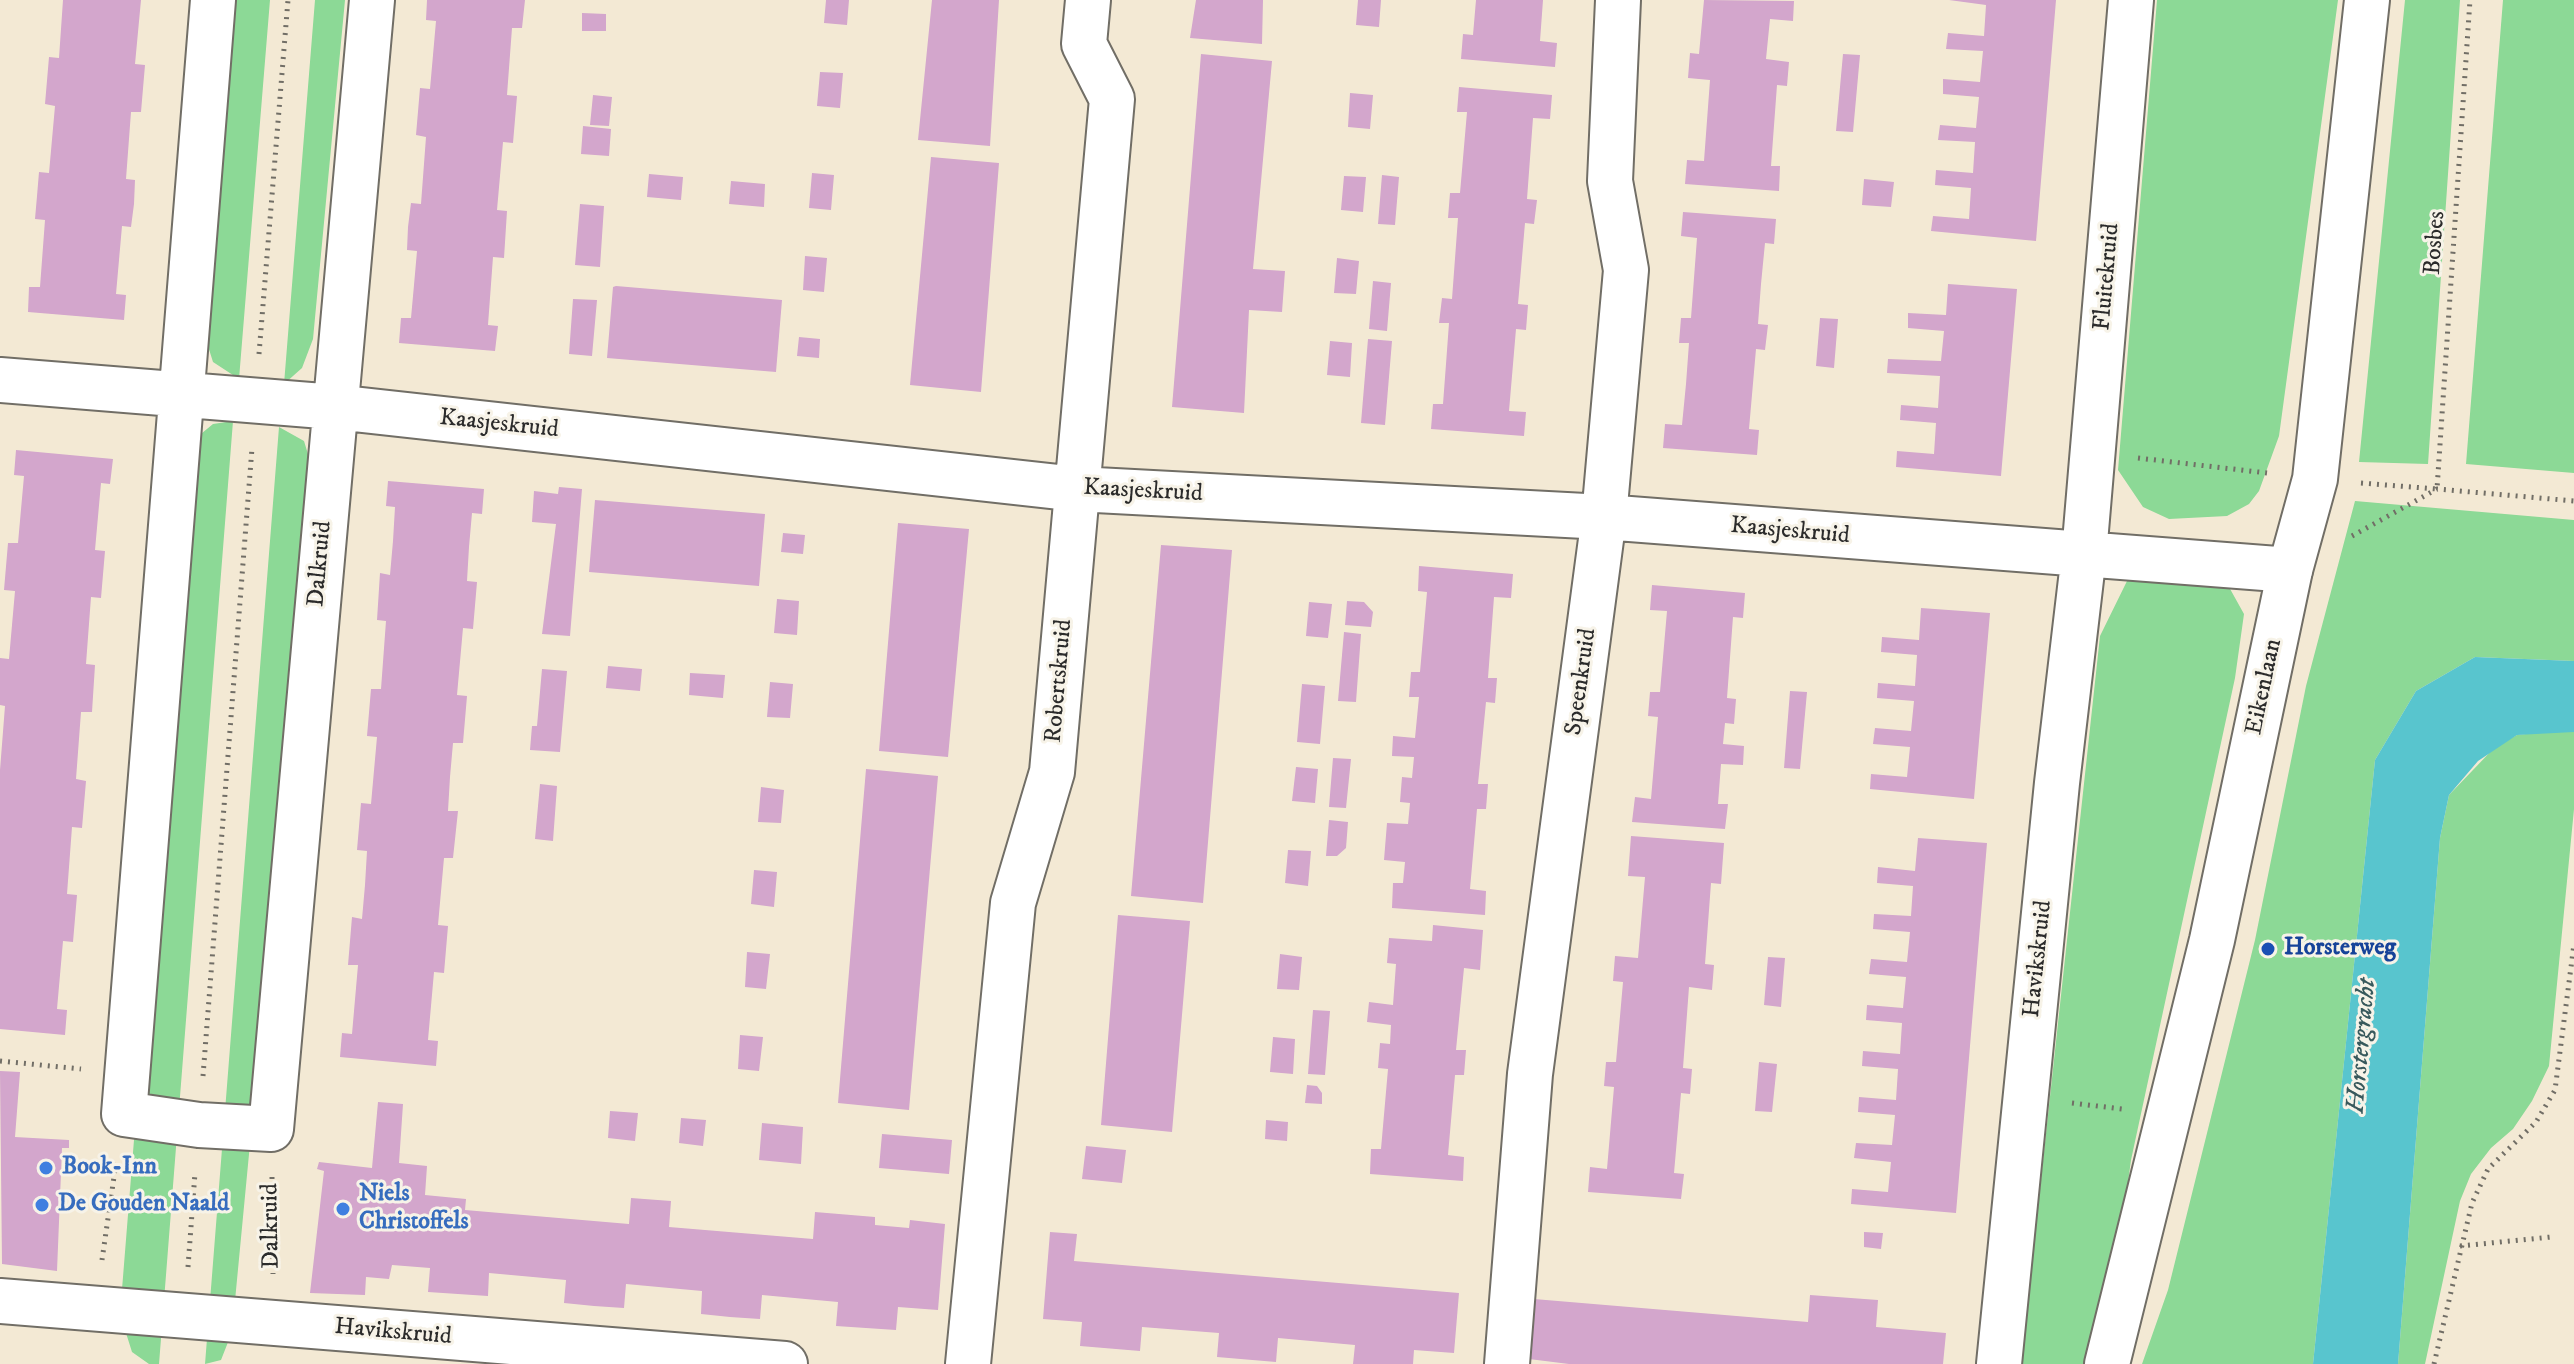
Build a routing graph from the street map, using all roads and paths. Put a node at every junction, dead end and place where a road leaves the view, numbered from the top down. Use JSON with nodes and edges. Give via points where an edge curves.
{"nodes":[{"id":1,"x":213,"y":0,"type":"edge"},
{"id":2,"x":288,"y":0,"type":"edge"},
{"id":3,"x":372,"y":0,"type":"edge"},
{"id":4,"x":1088,"y":0,"type":"edge"},
{"id":5,"x":1618,"y":0,"type":"edge"},
{"id":6,"x":2131,"y":0,"type":"edge"},
{"id":7,"x":2367,"y":0,"type":"edge"},
{"id":8,"x":2470,"y":0,"type":"edge"},
{"id":9,"x":0,"y":380,"type":"edge"},
{"id":10,"x":180,"y":395,"type":"junction"},
{"id":11,"x":255,"y":401,"type":"junction"},
{"id":12,"x":335,"y":407,"type":"junction"},
{"id":13,"x":1077,"y":489,"type":"junction"},
{"id":14,"x":2437,"y":489,"type":"junction"},
{"id":15,"x":2574,"y":501,"type":"edge"},
{"id":16,"x":1604,"y":517,"type":"junction"},
{"id":17,"x":2084,"y":554,"type":"junction"},
{"id":18,"x":2290,"y":570,"type":"junction"},
{"id":19,"x":2574,"y":944,"type":"edge"},
{"id":20,"x":0,"y":1061,"type":"edge"},
{"id":21,"x":125,"y":1094,"type":"junction"},
{"id":22,"x":199,"y":1125,"type":"junction"},
{"id":23,"x":271,"y":1129,"type":"junction"},
{"id":24,"x":2551,"y":1237,"type":"dead end"},
{"id":25,"x":2460,"y":1246,"type":"junction"},
{"id":26,"x":0,"y":1301,"type":"edge"},
{"id":27,"x":95,"y":1310,"type":"junction"},
{"id":28,"x":185,"y":1316,"type":"junction"},
{"id":29,"x":273,"y":1323,"type":"junction"},
{"id":30,"x":785,"y":1364,"type":"edge"},
{"id":31,"x":968,"y":1364,"type":"edge"},
{"id":32,"x":1507,"y":1364,"type":"edge"},
{"id":33,"x":1999,"y":1364,"type":"edge"},
{"id":34,"x":2107,"y":1364,"type":"edge"},
{"id":35,"x":2434,"y":1364,"type":"edge"}],
"edges":[{"from":1,"to":10,"type":"street"},
{"from":2,"to":11,"type":"path"},
{"from":3,"to":12,"type":"street","name":"Dalkruid"},
{"from":4,"to":13,"type":"street","name":"Robertskruid","via":[[1084,44],[1112,99]]},
{"from":5,"to":16,"type":"street","name":"Speenkruid","via":[[1610,181],[1626,270]]},
{"from":6,"to":17,"type":"street","name":"Fluitekruid"},
{"from":7,"to":18,"type":"street","name":"Eikenlaan","via":[[2315,479]]},
{"from":8,"to":14,"type":"path","name":"Bosbes"},
{"from":9,"to":10,"type":"street","name":"Kaasjeskruid"},
{"from":10,"to":11,"type":"street","name":"Kaasjeskruid"},
{"from":10,"to":21,"type":"street"},
{"from":11,"to":12,"type":"street","name":"Kaasjeskruid"},
{"from":11,"to":22,"type":"path"},
{"from":12,"to":13,"type":"street","name":"Kaasjeskruid"},
{"from":12,"to":23,"type":"street","name":"Dalkruid"},
{"from":13,"to":16,"type":"street","name":"Kaasjeskruid"},
{"from":13,"to":31,"type":"street","name":"Robertskruid","via":[[1052,772],[1013,903]]},
{"from":14,"to":15,"type":"path"},
{"from":14,"to":18,"type":"path"},
{"from":16,"to":17,"type":"street","name":"Kaasjeskruid"},
{"from":16,"to":32,"type":"street","name":"Speenkruid","via":[[1530,1074]]},
{"from":17,"to":18,"type":"street","name":"Kaasjeskruid"},
{"from":17,"to":33,"type":"street","name":"Havikskruid"},
{"from":18,"to":34,"type":"street","name":"Eikenlaan","via":[[2212,940]]},
{"from":19,"to":25,"type":"path","via":[[2555,1090],[2536,1122],[2488,1169]]},
{"from":20,"to":21,"type":"path"},
{"from":21,"to":22,"type":"street"},
{"from":21,"to":27,"type":"path"},
{"from":22,"to":23,"type":"street"},
{"from":22,"to":28,"type":"path"},
{"from":23,"to":29,"type":"path","name":"Dalkruid"},
{"from":24,"to":25,"type":"path"},
{"from":25,"to":35,"type":"path"},
{"from":26,"to":27,"type":"street","name":"Havikskruid"},
{"from":27,"to":28,"type":"street","name":"Havikskruid"},
{"from":28,"to":29,"type":"street","name":"Havikskruid"},
{"from":29,"to":30,"type":"street","name":"Havikskruid"}]}
